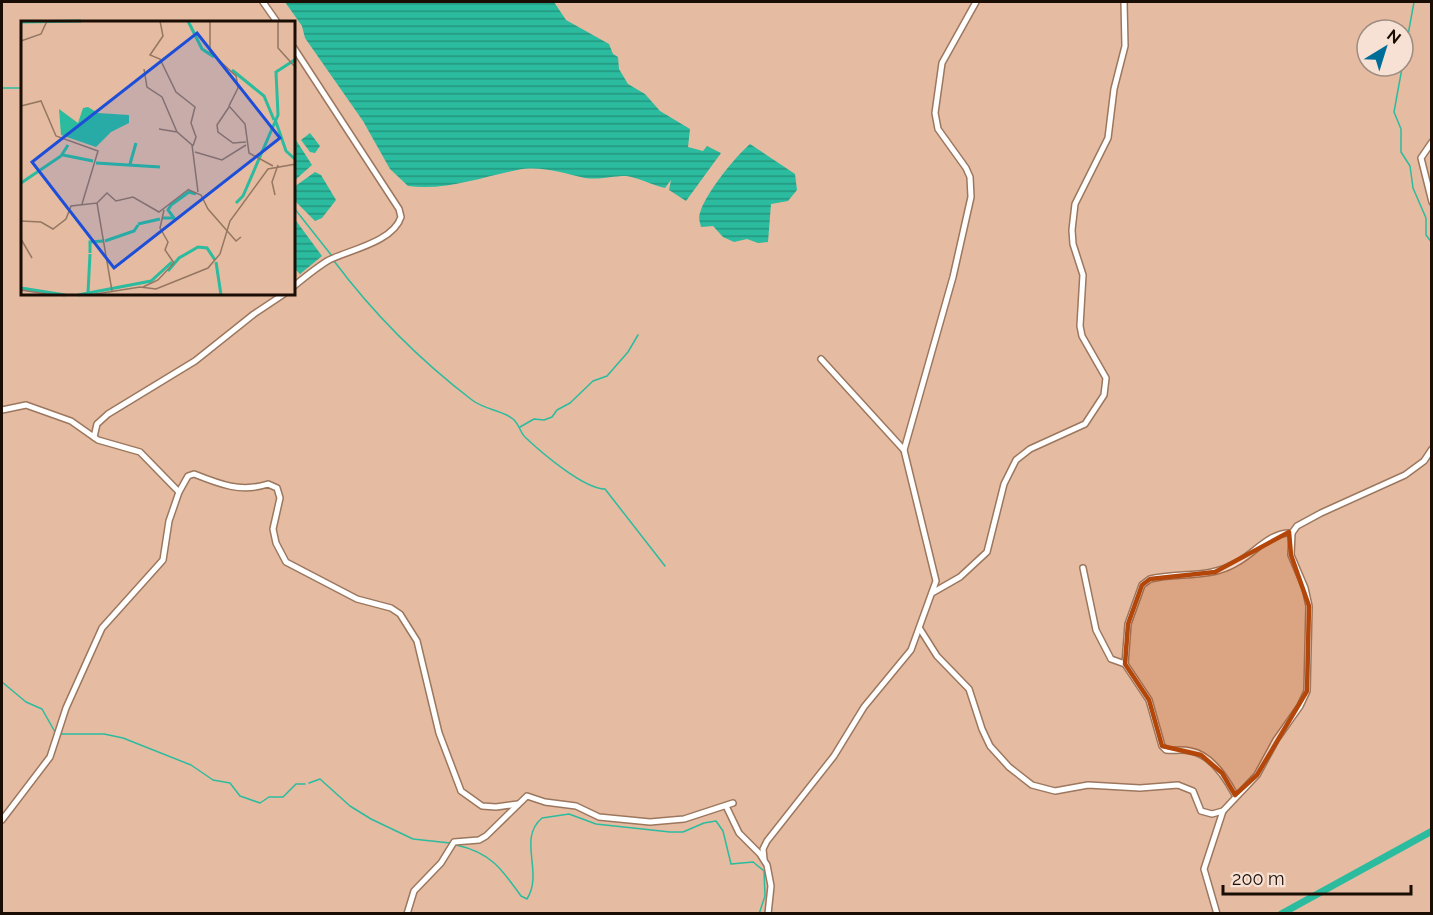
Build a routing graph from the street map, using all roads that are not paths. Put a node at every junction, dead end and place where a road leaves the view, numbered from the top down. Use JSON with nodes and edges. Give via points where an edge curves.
{"nodes":[{"id":1,"x":263,"y":2,"type":"edge"},
{"id":2,"x":976,"y":2,"type":"edge"},
{"id":3,"x":1124,"y":2,"type":"edge"},
{"id":4,"x":276,"y":21,"type":"edge"},
{"id":5,"x":296,"y":51,"type":"edge"},
{"id":6,"x":1431,"y":142,"type":"edge"},
{"id":7,"x":1431,"y":202,"type":"edge"},
{"id":8,"x":296,"y":284,"type":"edge"},
{"id":9,"x":281,"y":296,"type":"edge"},
{"id":10,"x":821,"y":359,"type":"dead end"},
{"id":11,"x":2,"y":410,"type":"edge"},
{"id":12,"x":94,"y":437,"type":"junction"},
{"id":13,"x":1431,"y":449,"type":"edge"},
{"id":14,"x":904,"y":450,"type":"junction"},
{"id":15,"x":179,"y":492,"type":"junction"},
{"id":16,"x":1292,"y":533,"type":"junction"},
{"id":17,"x":1083,"y":568,"type":"dead end"},
{"id":18,"x":932,"y":593,"type":"junction"},
{"id":19,"x":920,"y":629,"type":"junction"},
{"id":20,"x":1125,"y":664,"type":"junction"},
{"id":21,"x":1235,"y":795,"type":"junction"},
{"id":22,"x":733,"y":803,"type":"dead end"},
{"id":23,"x":518,"y":804,"type":"junction"},
{"id":24,"x":727,"y":807,"type":"junction"},
{"id":25,"x":1223,"y":811,"type":"junction"},
{"id":26,"x":2,"y":820,"type":"edge"},
{"id":27,"x":764,"y":859,"type":"junction"},
{"id":28,"x":407,"y":914,"type":"edge"},
{"id":29,"x":768,"y":914,"type":"edge"},
{"id":30,"x":1217,"y":914,"type":"edge"}],
"edges":[{"from":1,"to":4,"type":"street"},
{"from":2,"to":14,"type":"street","via":[[942,63],[935,113],[938,129],[970,177],[971,197],[953,277]]},
{"from":3,"to":18,"type":"street","via":[[1125,46],[1114,88],[1108,138],[1075,204],[1072,230],[1083,275],[1080,326],[1106,378],[1104,395],[1085,424],[1030,449],[1016,460],[1004,484],[987,552],[960,577]]},
{"from":5,"to":8,"type":"street","via":[[401,217],[380,239],[328,260]]},
{"from":6,"to":7,"type":"street","via":[[1421,158]]},
{"from":9,"to":12,"type":"street","via":[[195,361],[108,414],[97,424]]},
{"from":10,"to":14,"type":"street"},
{"from":11,"to":12,"type":"street","via":[[31,406],[71,421]]},
{"from":12,"to":15,"type":"street","via":[[140,452]]},
{"from":13,"to":16,"type":"street","via":[[1424,461],[1405,475],[1321,513]]},
{"from":14,"to":18,"type":"street","via":[[935,576]]},
{"from":15,"to":23,"type":"street","via":[[186,478],[194,474],[240,489],[267,484],[278,488],[280,498],[273,529],[286,562],[357,599],[400,614],[417,641],[438,733],[461,791],[482,806]]},
{"from":15,"to":26,"type":"street","via":[[169,521],[163,560],[102,628],[66,708],[50,757]]},
{"from":16,"to":20,"type":"street","via":[[1270,539],[1238,562],[1215,572],[1145,582],[1128,624]]},
{"from":16,"to":21,"type":"street","via":[[1291,555],[1309,606],[1307,691],[1257,775]]},
{"from":17,"to":20,"type":"street","via":[[1099,640],[1111,659]]},
{"from":18,"to":19,"type":"street"},
{"from":19,"to":25,"type":"street","via":[[937,656],[969,688],[990,746],[1032,784],[1055,790],[1088,785],[1178,785],[1193,791],[1201,811]]},
{"from":19,"to":27,"type":"street","via":[[907,657],[864,707],[834,756],[767,841]]},
{"from":20,"to":21,"type":"street","via":[[1149,700],[1162,746],[1201,755],[1222,773]]},
{"from":21,"to":25,"type":"street"},
{"from":22,"to":24,"type":"street"},
{"from":23,"to":24,"type":"street","via":[[530,796],[576,806],[599,817],[650,822],[674,821]]},
{"from":23,"to":28,"type":"street","via":[[486,836],[454,843],[414,891]]},
{"from":24,"to":27,"type":"street","via":[[739,833]]},
{"from":25,"to":30,"type":"street","via":[[1204,869]]},
{"from":27,"to":29,"type":"street","via":[[771,886]]}]}
